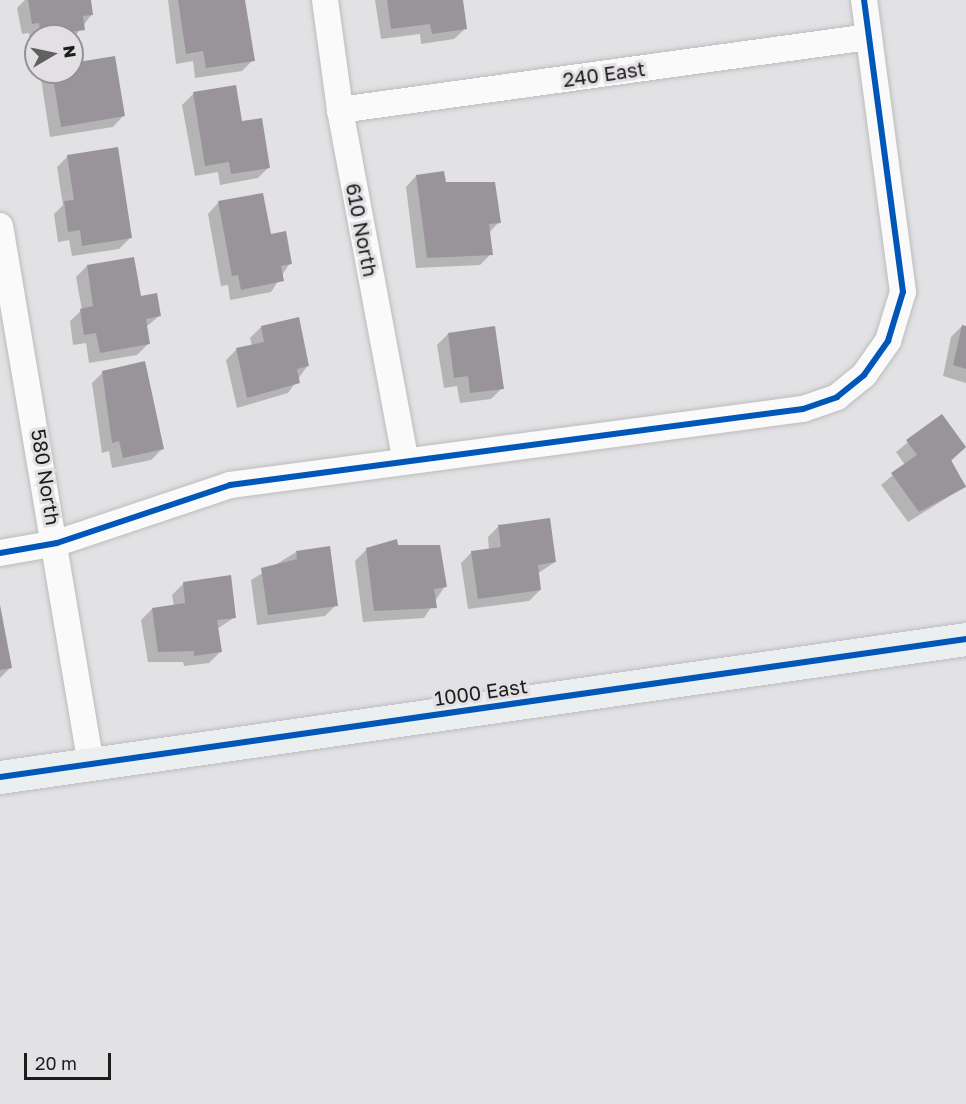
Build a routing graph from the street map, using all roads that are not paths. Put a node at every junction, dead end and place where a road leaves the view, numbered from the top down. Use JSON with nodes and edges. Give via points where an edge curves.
{"nodes":[{"id":1,"x":325,"y":0,"type":"edge"},
{"id":2,"x":864,"y":0,"type":"edge"},
{"id":3,"x":869,"y":37,"type":"junction"},
{"id":4,"x":340,"y":110,"type":"junction"},
{"id":5,"x":0,"y":226,"type":"edge"},
{"id":6,"x":4,"y":284,"type":"edge"},
{"id":7,"x":405,"y":459,"type":"junction"},
{"id":8,"x":57,"y":543,"type":"junction"},
{"id":9,"x":0,"y":553,"type":"edge"},
{"id":10,"x":966,"y":639,"type":"edge"},
{"id":11,"x":91,"y":765,"type":"junction"},
{"id":12,"x":0,"y":777,"type":"edge"}],
"edges":[{"from":1,"to":4,"type":"street","name":"610 North"},
{"from":2,"to":3,"type":"street"},
{"from":3,"to":4,"type":"street","name":"240 East"},
{"from":3,"to":7,"type":"street","via":[[903,292],[888,341],[864,375],[837,397],[803,409]]},
{"from":4,"to":7,"type":"street","name":"610 North"},
{"from":5,"to":6,"type":"street","name":"580 North"},
{"from":6,"to":8,"type":"street","name":"580 North"},
{"from":7,"to":8,"type":"street","via":[[230,485]]},
{"from":8,"to":9,"type":"street"},
{"from":8,"to":11,"type":"street","name":"580 North"},
{"from":10,"to":11,"type":"street","name":"1000 East"},
{"from":11,"to":12,"type":"street","name":"1000 East"}]}
